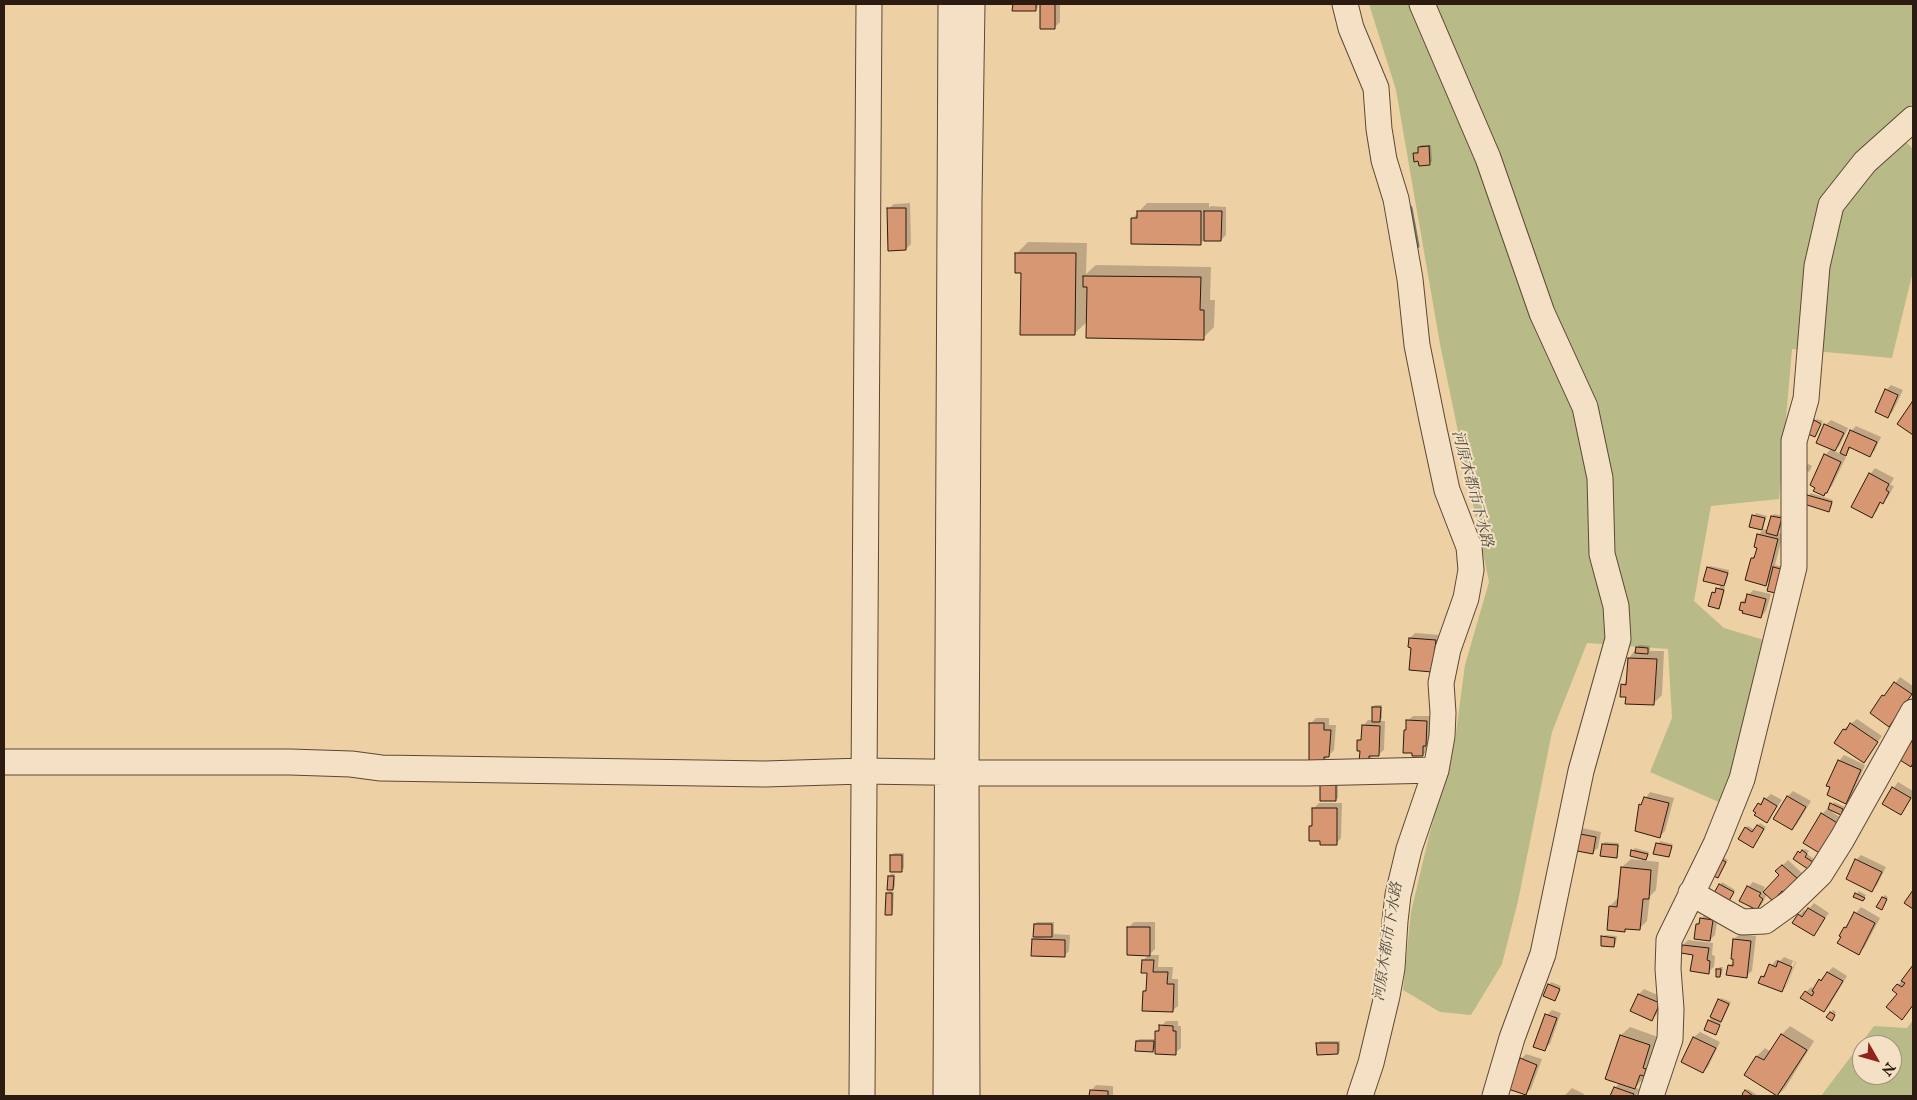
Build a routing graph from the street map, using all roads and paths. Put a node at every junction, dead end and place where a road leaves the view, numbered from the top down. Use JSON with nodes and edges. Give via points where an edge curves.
{"nodes":[{"id":1,"x":869,"y":4,"type":"edge"},
{"id":2,"x":951,"y":4,"type":"edge"},
{"id":3,"x":972,"y":4,"type":"edge"},
{"id":4,"x":1345,"y":4,"type":"edge"},
{"id":5,"x":1422,"y":4,"type":"edge"},
{"id":6,"x":1913,"y":118,"type":"edge"},
{"id":7,"x":1913,"y":712,"type":"edge"},
{"id":8,"x":4,"y":762,"type":"edge"},
{"id":9,"x":1436,"y":770,"type":"junction"},
{"id":10,"x":863,"y":772,"type":"junction"},
{"id":11,"x":957,"y":772,"type":"junction"},
{"id":12,"x":1691,"y":893,"type":"junction"},
{"id":13,"x":862,"y":1096,"type":"edge"},
{"id":14,"x":946,"y":1096,"type":"edge"},
{"id":15,"x":968,"y":1096,"type":"edge"},
{"id":16,"x":1360,"y":1096,"type":"edge"},
{"id":17,"x":1495,"y":1096,"type":"edge"},
{"id":18,"x":1651,"y":1096,"type":"edge"}],
"edges":[{"from":1,"to":10,"type":"street"},
{"from":2,"to":11,"type":"street"},
{"from":3,"to":11,"type":"street"},
{"from":4,"to":9,"type":"street","via":[[1351,28],[1376,88],[1380,137],[1400,217],[1417,345],[1432,420],[1447,490],[1469,547],[1471,570],[1466,598],[1448,650],[1441,683],[1442,736]]},
{"from":5,"to":17,"type":"street","via":[[1488,158],[1542,312],[1585,407],[1600,478],[1602,554],[1616,606],[1618,639],[1581,771],[1543,954]]},
{"from":6,"to":12,"type":"street","via":[[1865,162],[1831,205],[1817,266],[1806,399],[1794,441],[1794,567],[1742,779],[1716,844]]},
{"from":7,"to":12,"type":"street","via":[[1842,840],[1820,874],[1790,903],[1765,921],[1742,922]]},
{"from":8,"to":10,"type":"street","via":[[290,762],[381,768],[765,774]]},
{"from":9,"to":11,"type":"street"},
{"from":9,"to":16,"type":"street","via":[[1409,849],[1398,895],[1387,996]]},
{"from":10,"to":11,"type":"street"},
{"from":10,"to":13,"type":"street"},
{"from":11,"to":14,"type":"street"},
{"from":11,"to":15,"type":"street"},
{"from":12,"to":18,"type":"street","via":[[1669,940],[1670,1039]]}]}
